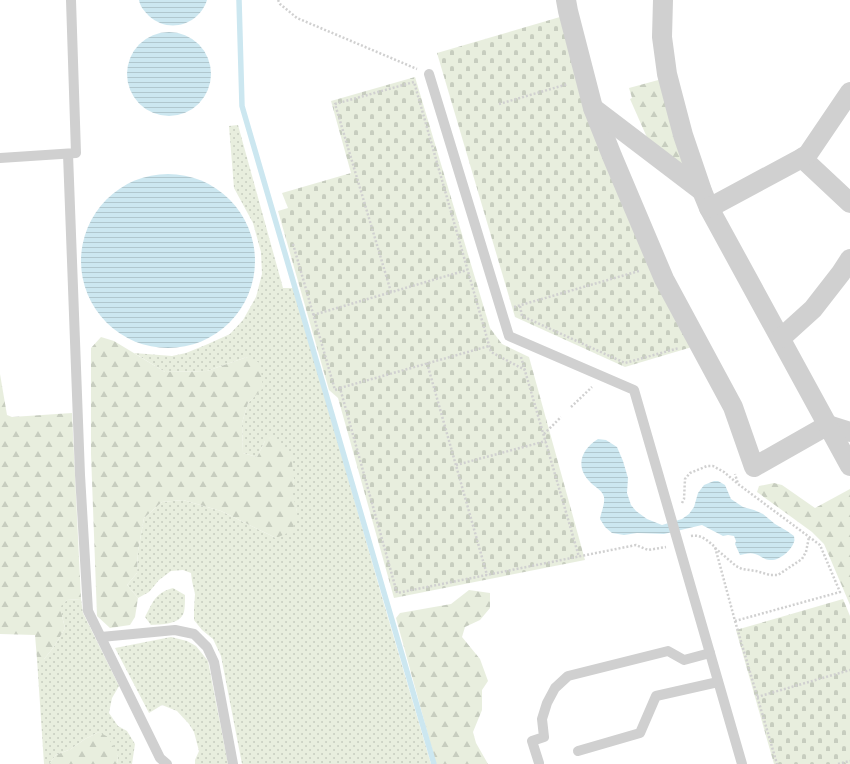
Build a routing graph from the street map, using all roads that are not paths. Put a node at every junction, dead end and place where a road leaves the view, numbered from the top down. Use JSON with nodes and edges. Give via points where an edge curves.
{"nodes":[{"id":1,"x":71,"y":0,"type":"edge"},
{"id":2,"x":566,"y":0,"type":"edge"},
{"id":3,"x":663,"y":0,"type":"edge"},
{"id":4,"x":429,"y":74,"type":"road end"},
{"id":5,"x":850,"y":92,"type":"edge"},
{"id":6,"x":593,"y":108,"type":"junction"},
{"id":7,"x":68,"y":154,"type":"junction"},
{"id":8,"x":0,"y":158,"type":"edge"},
{"id":9,"x":802,"y":158,"type":"junction"},
{"id":10,"x":705,"y":199,"type":"junction"},
{"id":11,"x":850,"y":203,"type":"edge"},
{"id":12,"x":850,"y":259,"type":"edge"},
{"id":13,"x":780,"y":338,"type":"junction"},
{"id":14,"x":828,"y":425,"type":"junction"},
{"id":15,"x":850,"y":432,"type":"edge"},
{"id":16,"x":850,"y":466,"type":"edge"},
{"id":17,"x":101,"y":637,"type":"junction"},
{"id":18,"x":710,"y":653,"type":"junction"},
{"id":19,"x":718,"y":682,"type":"junction"},
{"id":20,"x":578,"y":751,"type":"dead end"},
{"id":21,"x":541,"y":763,"type":"edge"},
{"id":22,"x":167,"y":764,"type":"edge"},
{"id":23,"x":233,"y":764,"type":"edge"},
{"id":24,"x":742,"y":764,"type":"edge"}],
"edges":[{"from":1,"to":7,"type":"lane","via":[[76,153]]},
{"from":2,"to":6,"type":"street"},
{"from":3,"to":10,"type":"street","via":[[662,37],[667,74],[683,135]]},
{"from":4,"to":18,"type":"lane","via":[[509,336],[634,390]]},
{"from":5,"to":9,"type":"street","via":[[808,154]]},
{"from":6,"to":10,"type":"street"},
{"from":6,"to":14,"type":"street","via":[[664,279],[733,407],[754,468]]},
{"from":7,"to":8,"type":"lane"},
{"from":7,"to":17,"type":"lane","via":[[80,475],[88,611]]},
{"from":9,"to":10,"type":"street"},
{"from":9,"to":11,"type":"street"},
{"from":10,"to":13,"type":"street"},
{"from":12,"to":13,"type":"street","via":[[813,309]]},
{"from":13,"to":14,"type":"street"},
{"from":14,"to":15,"type":"street"},
{"from":14,"to":16,"type":"street"},
{"from":17,"to":22,"type":"lane","via":[[160,758]]},
{"from":17,"to":23,"type":"lane","via":[[175,630],[194,634],[207,647],[214,662]]},
{"from":18,"to":19,"type":"lane"},
{"from":18,"to":21,"type":"lane","via":[[684,660],[668,651],[568,676],[555,688],[547,703],[542,719],[544,737],[532,741]]},
{"from":19,"to":20,"type":"lane","via":[[656,696],[640,733]]},
{"from":19,"to":24,"type":"lane"}]}
